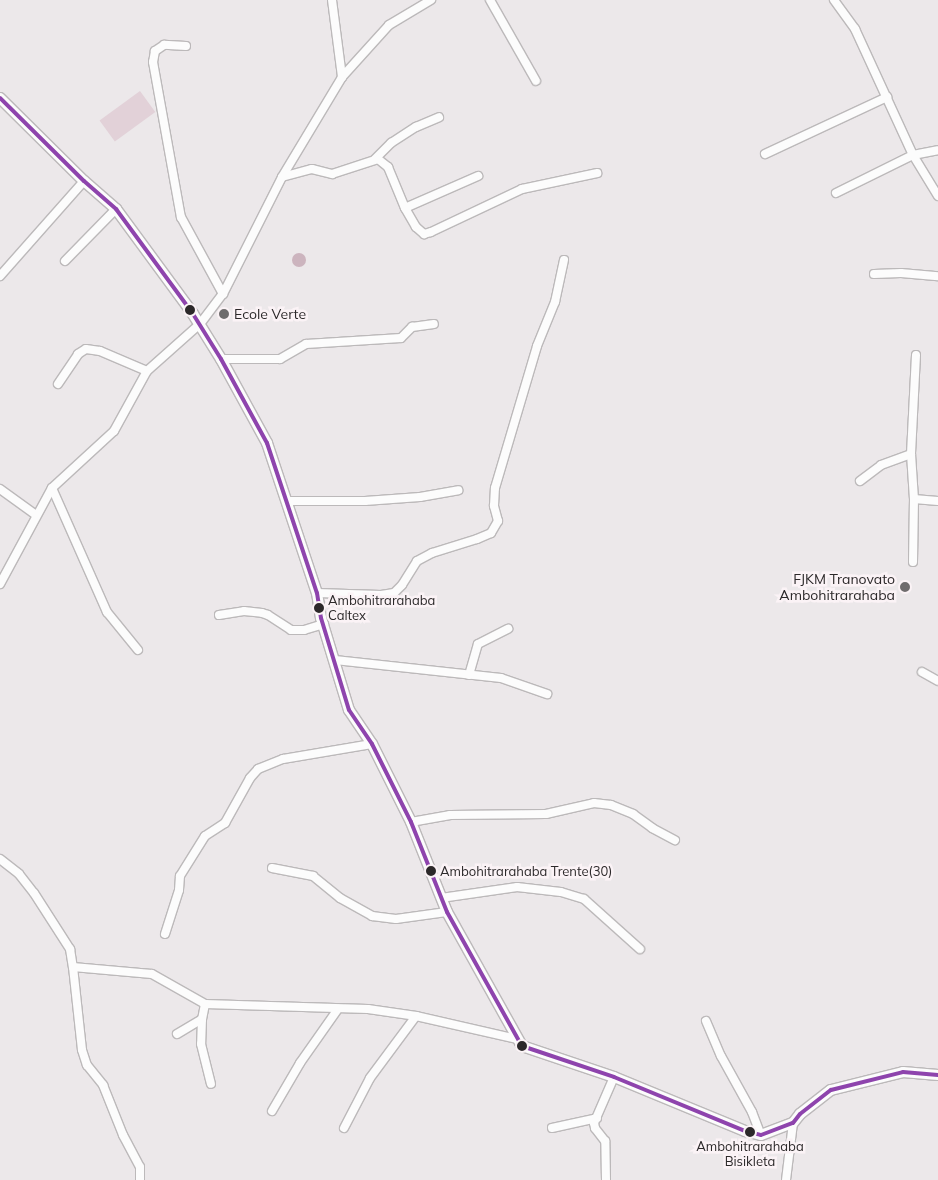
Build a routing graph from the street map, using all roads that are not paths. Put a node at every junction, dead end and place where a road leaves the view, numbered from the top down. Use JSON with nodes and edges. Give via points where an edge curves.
{"nodes":[{"id":1,"x":332,"y":0,"type":"edge"},
{"id":2,"x":431,"y":0,"type":"edge"},
{"id":3,"x":490,"y":0,"type":"edge"},
{"id":4,"x":834,"y":0,"type":"edge"},
{"id":5,"x":186,"y":46,"type":"dead end"},
{"id":6,"x":342,"y":77,"type":"junction"},
{"id":7,"x":536,"y":81,"type":"dead end"},
{"id":8,"x":886,"y":97,"type":"junction"},
{"id":9,"x":0,"y":98,"type":"edge"},
{"id":10,"x":439,"y":117,"type":"dead end"},
{"id":11,"x":938,"y":150,"type":"edge"},
{"id":12,"x":764,"y":154,"type":"dead end"},
{"id":13,"x":913,"y":155,"type":"junction"},
{"id":14,"x":375,"y":159,"type":"junction"},
{"id":15,"x":597,"y":173,"type":"dead end"},
{"id":16,"x":478,"y":176,"type":"dead end"},
{"id":17,"x":282,"y":177,"type":"junction"},
{"id":18,"x":84,"y":182,"type":"junction"},
{"id":19,"x":836,"y":193,"type":"dead end"},
{"id":20,"x":938,"y":196,"type":"edge"},
{"id":21,"x":405,"y":208,"type":"junction"},
{"id":22,"x":116,"y":209,"type":"junction"},
{"id":23,"x":564,"y":260,"type":"dead end"},
{"id":24,"x":65,"y":261,"type":"dead end"},
{"id":25,"x":874,"y":274,"type":"dead end"},
{"id":26,"x":0,"y":276,"type":"edge"},
{"id":27,"x":938,"y":276,"type":"edge"},
{"id":28,"x":223,"y":294,"type":"junction"},
{"id":29,"x":200,"y":324,"type":"junction"},
{"id":30,"x":434,"y":324,"type":"dead end"},
{"id":31,"x":916,"y":355,"type":"dead end"},
{"id":32,"x":221,"y":359,"type":"junction"},
{"id":33,"x":147,"y":371,"type":"junction"},
{"id":34,"x":58,"y":384,"type":"dead end"},
{"id":35,"x":911,"y":454,"type":"junction"},
{"id":36,"x":860,"y":481,"type":"dead end"},
{"id":37,"x":52,"y":488,"type":"junction"},
{"id":38,"x":0,"y":489,"type":"edge"},
{"id":39,"x":458,"y":490,"type":"dead end"},
{"id":40,"x":914,"y":499,"type":"junction"},
{"id":41,"x":938,"y":501,"type":"edge"},
{"id":42,"x":286,"y":502,"type":"junction"},
{"id":43,"x":36,"y":515,"type":"junction"},
{"id":44,"x":913,"y":562,"type":"dead end"},
{"id":45,"x":0,"y":584,"type":"edge"},
{"id":46,"x":317,"y":593,"type":"junction"},
{"id":47,"x":219,"y":615,"type":"dead end"},
{"id":48,"x":324,"y":624,"type":"junction"},
{"id":49,"x":508,"y":629,"type":"dead end"},
{"id":50,"x":138,"y":650,"type":"dead end"},
{"id":51,"x":335,"y":660,"type":"junction"},
{"id":52,"x":922,"y":672,"type":"dead end"},
{"id":53,"x":469,"y":675,"type":"junction"},
{"id":54,"x":938,"y":681,"type":"edge"},
{"id":55,"x":546,"y":694,"type":"dead end"},
{"id":56,"x":372,"y":744,"type":"junction"},
{"id":57,"x":411,"y":822,"type":"junction"},
{"id":58,"x":676,"y":840,"type":"dead end"},
{"id":59,"x":0,"y":859,"type":"edge"},
{"id":60,"x":272,"y":868,"type":"dead end"},
{"id":61,"x":441,"y":898,"type":"junction"},
{"id":62,"x":447,"y":912,"type":"junction"},
{"id":63,"x":165,"y":934,"type":"dead end"},
{"id":64,"x":640,"y":949,"type":"dead end"},
{"id":65,"x":73,"y":967,"type":"junction"},
{"id":66,"x":205,"y":1004,"type":"junction"},
{"id":67,"x":338,"y":1009,"type":"junction"},
{"id":68,"x":416,"y":1016,"type":"junction"},
{"id":69,"x":202,"y":1019,"type":"junction"},
{"id":70,"x":706,"y":1021,"type":"dead end"},
{"id":71,"x":177,"y":1034,"type":"dead end"},
{"id":72,"x":517,"y":1039,"type":"junction"},
{"id":73,"x":938,"y":1075,"type":"edge"},
{"id":74,"x":614,"y":1078,"type":"junction"},
{"id":75,"x":212,"y":1084,"type":"dead end"},
{"id":76,"x":272,"y":1111,"type":"dead end"},
{"id":77,"x":597,"y":1118,"type":"junction"},
{"id":78,"x":793,"y":1123,"type":"junction"},
{"id":79,"x":344,"y":1128,"type":"dead end"},
{"id":80,"x":552,"y":1128,"type":"dead end"},
{"id":81,"x":761,"y":1135,"type":"junction"},
{"id":82,"x":140,"y":1180,"type":"edge"},
{"id":83,"x":606,"y":1180,"type":"edge"},
{"id":84,"x":786,"y":1180,"type":"edge"}],
"edges":[{"from":1,"to":6,"type":"street"},
{"from":2,"to":6,"type":"street","via":[[389,25]]},
{"from":3,"to":7,"type":"street"},
{"from":4,"to":8,"type":"street","via":[[855,29]]},
{"from":5,"to":28,"type":"street","via":[[164,45],[155,51],[153,62],[181,217]]},
{"from":6,"to":17,"type":"street"},
{"from":8,"to":12,"type":"street"},
{"from":8,"to":13,"type":"street"},
{"from":9,"to":18,"type":"street"},
{"from":10,"to":14,"type":"street","via":[[391,143]]},
{"from":11,"to":13,"type":"street"},
{"from":13,"to":19,"type":"street"},
{"from":13,"to":20,"type":"street"},
{"from":14,"to":17,"type":"street","via":[[332,174],[312,168]]},
{"from":14,"to":21,"type":"street","via":[[388,167]]},
{"from":15,"to":21,"type":"street","via":[[522,189],[428,234],[420,232]]},
{"from":16,"to":21,"type":"street"},
{"from":17,"to":28,"type":"street"},
{"from":18,"to":22,"type":"street"},
{"from":18,"to":26,"type":"street"},
{"from":22,"to":24,"type":"street"},
{"from":22,"to":29,"type":"street"},
{"from":23,"to":46,"type":"street","via":[[555,302],[537,346],[495,488],[494,506],[498,521],[491,533],[417,561],[394,593]]},
{"from":25,"to":27,"type":"street"},
{"from":28,"to":29,"type":"street"},
{"from":29,"to":32,"type":"street"},
{"from":29,"to":33,"type":"street"},
{"from":30,"to":32,"type":"street","via":[[412,327],[401,338],[306,344],[280,359]]},
{"from":31,"to":35,"type":"street"},
{"from":32,"to":42,"type":"street","via":[[267,442]]},
{"from":33,"to":34,"type":"street","via":[[100,350],[86,349],[78,354]]},
{"from":33,"to":37,"type":"street","via":[[114,431]]},
{"from":35,"to":36,"type":"street","via":[[881,465]]},
{"from":35,"to":40,"type":"street"},
{"from":37,"to":43,"type":"street"},
{"from":37,"to":50,"type":"street","via":[[107,612]]},
{"from":38,"to":43,"type":"street"},
{"from":39,"to":42,"type":"street","via":[[365,501]]},
{"from":40,"to":41,"type":"street"},
{"from":40,"to":44,"type":"street"},
{"from":42,"to":46,"type":"street"},
{"from":43,"to":45,"type":"street"},
{"from":46,"to":48,"type":"street"},
{"from":47,"to":48,"type":"street","via":[[244,611],[262,613],[291,630]]},
{"from":48,"to":51,"type":"street"},
{"from":49,"to":53,"type":"street","via":[[478,644]]},
{"from":51,"to":53,"type":"street"},
{"from":51,"to":56,"type":"street","via":[[350,710]]},
{"from":52,"to":54,"type":"street"},
{"from":53,"to":55,"type":"street","via":[[515,681]]},
{"from":56,"to":57,"type":"street"},
{"from":56,"to":63,"type":"street","via":[[283,759],[258,769],[225,823],[205,836],[180,876]]},
{"from":57,"to":58,"type":"street","via":[[450,815],[546,814],[594,803],[611,805],[633,814]]},
{"from":57,"to":61,"type":"street"},
{"from":59,"to":65,"type":"street","via":[[19,874],[34,893],[70,949]]},
{"from":60,"to":62,"type":"street","via":[[313,876],[340,898],[372,916],[396,919]]},
{"from":61,"to":62,"type":"street"},
{"from":61,"to":64,"type":"street","via":[[517,887],[561,892],[584,899]]},
{"from":62,"to":72,"type":"street"},
{"from":65,"to":66,"type":"street","via":[[152,974]]},
{"from":65,"to":82,"type":"street","via":[[86,1065],[103,1085],[140,1167]]},
{"from":66,"to":67,"type":"street"},
{"from":66,"to":69,"type":"street"},
{"from":67,"to":68,"type":"street","via":[[368,1009]]},
{"from":67,"to":76,"type":"street","via":[[300,1063]]},
{"from":68,"to":72,"type":"street"},
{"from":68,"to":79,"type":"street","via":[[370,1078]]},
{"from":69,"to":71,"type":"street"},
{"from":69,"to":75,"type":"street","via":[[201,1044]]},
{"from":70,"to":81,"type":"street"},
{"from":72,"to":74,"type":"street","via":[[522,1046]]},
{"from":73,"to":78,"type":"street","via":[[903,1072],[831,1090]]},
{"from":74,"to":77,"type":"street"},
{"from":74,"to":81,"type":"street","via":[[745,1132]]},
{"from":77,"to":80,"type":"street"},
{"from":77,"to":83,"type":"street","via":[[594,1128],[605,1141]]},
{"from":78,"to":81,"type":"street"},
{"from":78,"to":84,"type":"street"}]}
